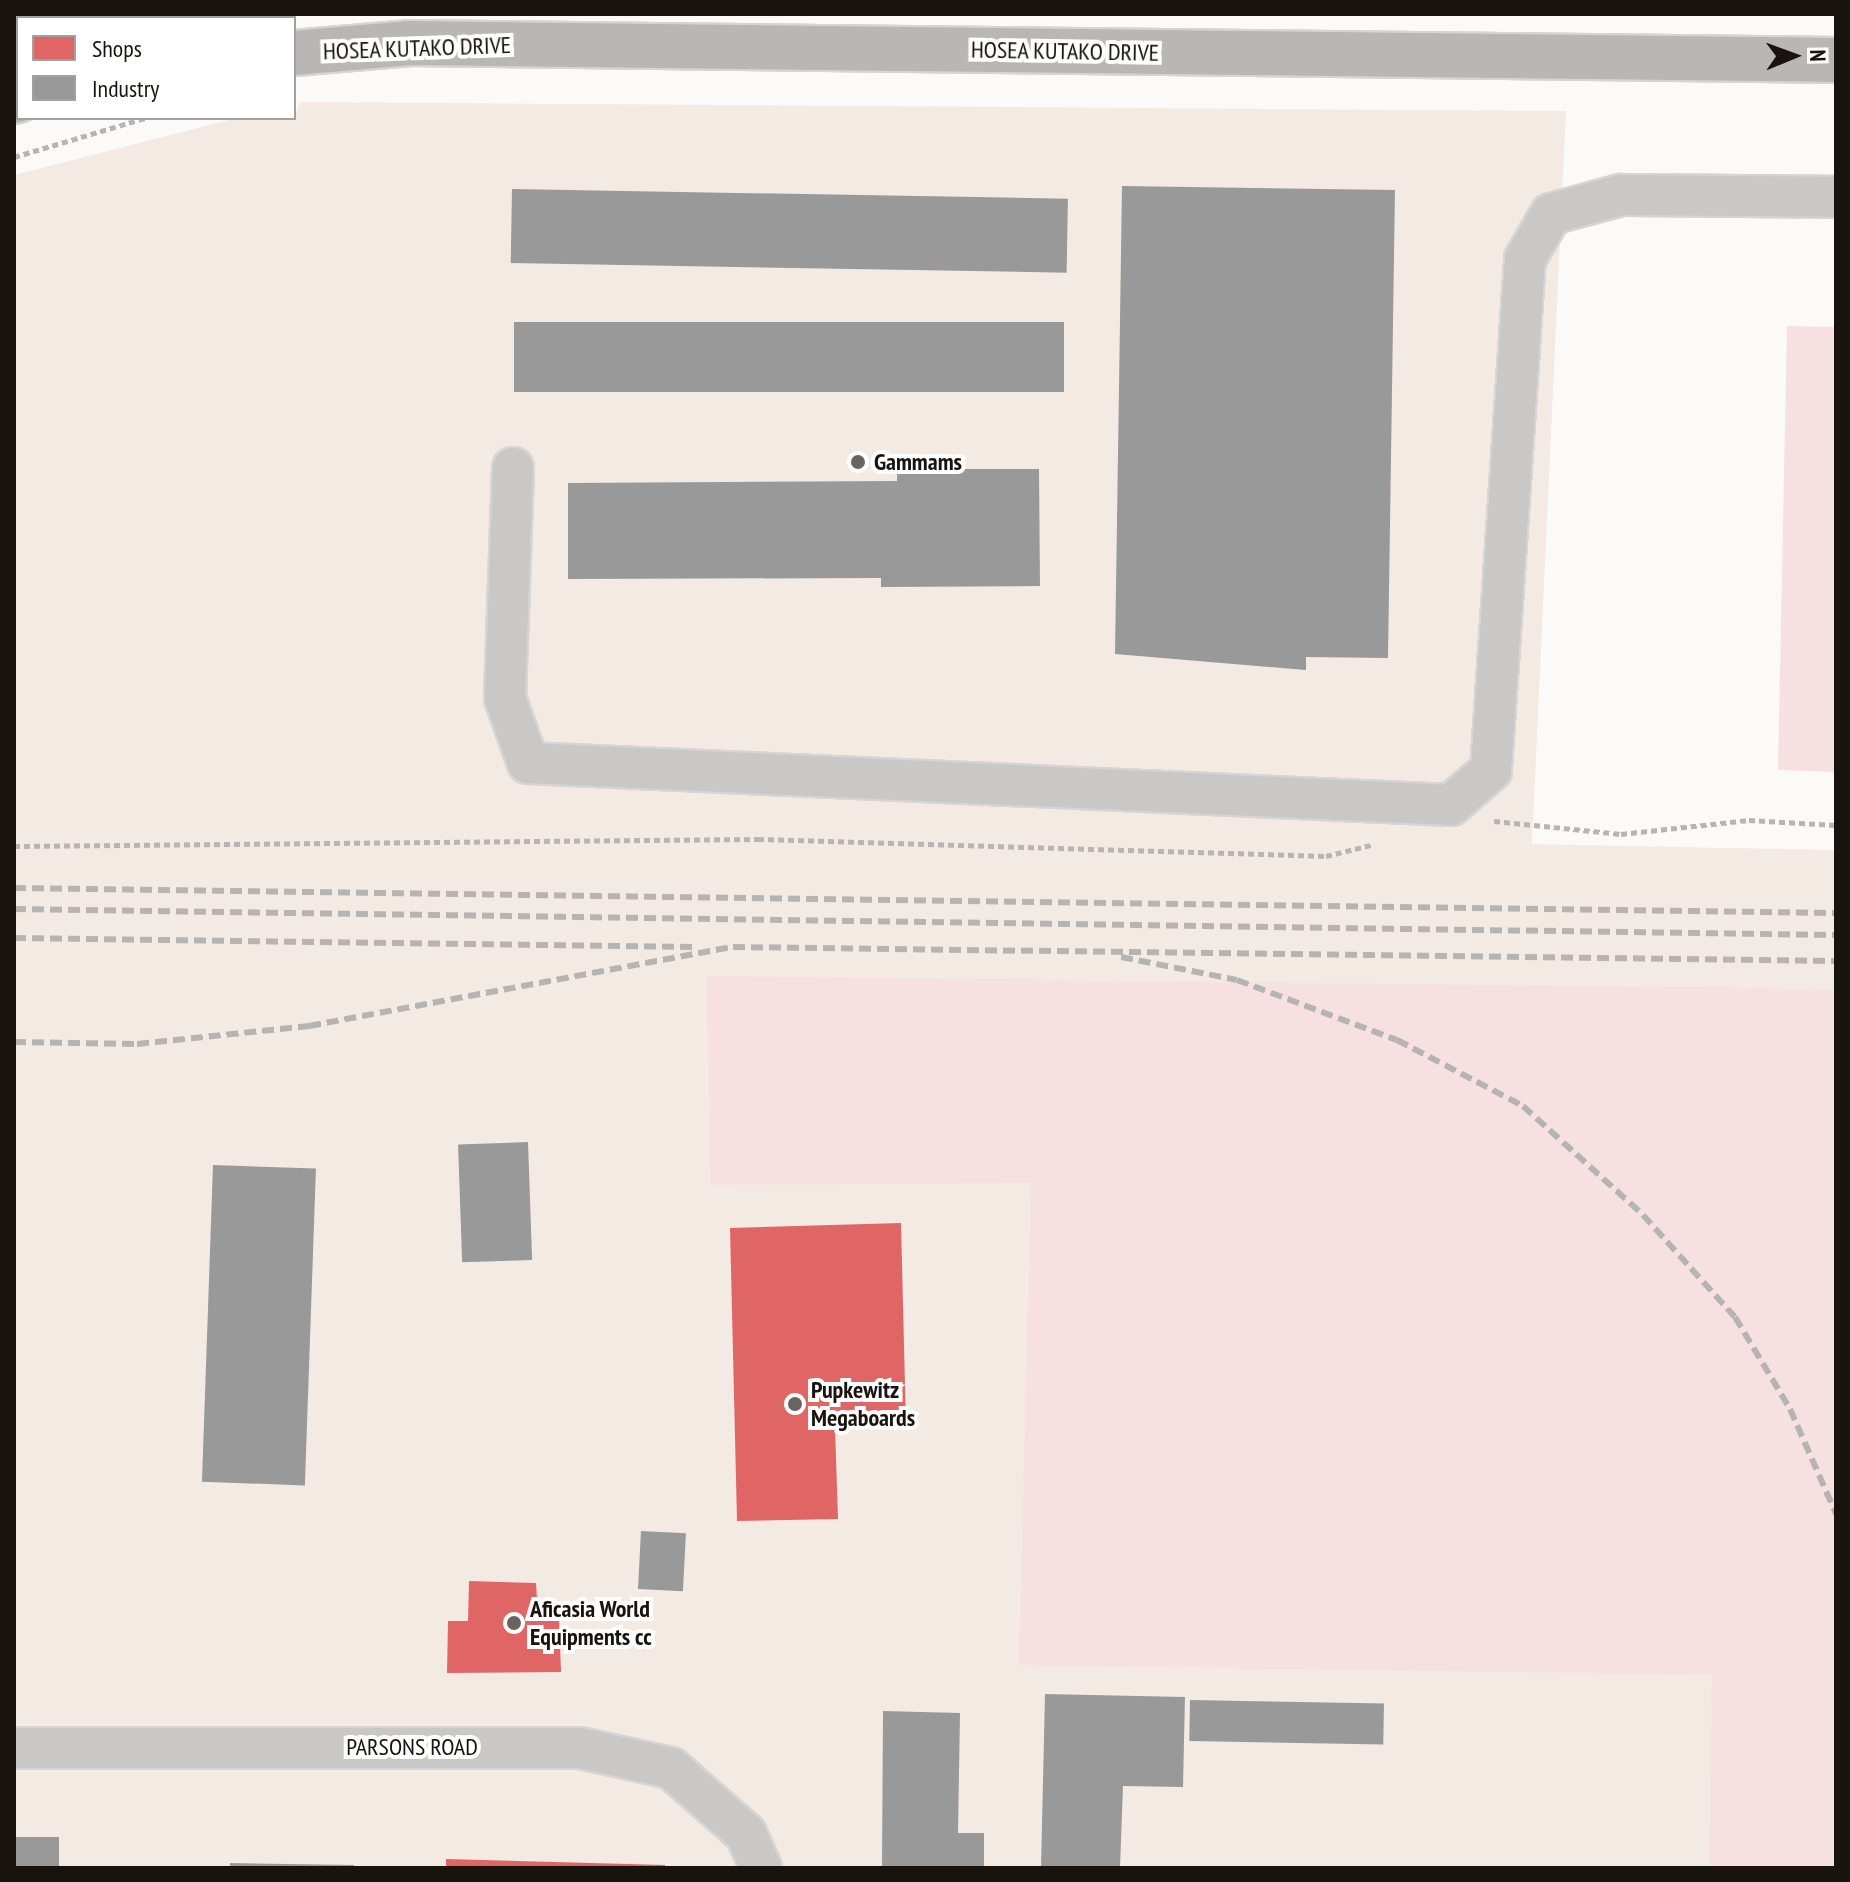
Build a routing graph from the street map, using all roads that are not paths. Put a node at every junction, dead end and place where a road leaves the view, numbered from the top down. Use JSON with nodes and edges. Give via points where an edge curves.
{"nodes":[{"id":1,"x":296,"y":53,"type":"edge"},
{"id":2,"x":1836,"y":60,"type":"edge"},
{"id":3,"x":1836,"y":197,"type":"edge"},
{"id":4,"x":513,"y":468,"type":"dead end"},
{"id":5,"x":14,"y":1748,"type":"edge"},
{"id":6,"x":761,"y":1868,"type":"edge"}],
"edges":[{"from":1,"to":2,"type":"main road","name":"HOSEA KUTAKO DRIVE","via":[[411,43]]},
{"from":3,"to":4,"type":"street","via":[[1621,195],[1551,214],[1525,259],[1491,770],[1451,805],[528,763],[505,698]]},
{"from":5,"to":6,"type":"street","name":"PARSONS ROAD","via":[[580,1748],[671,1768],[746,1834]]}]}
